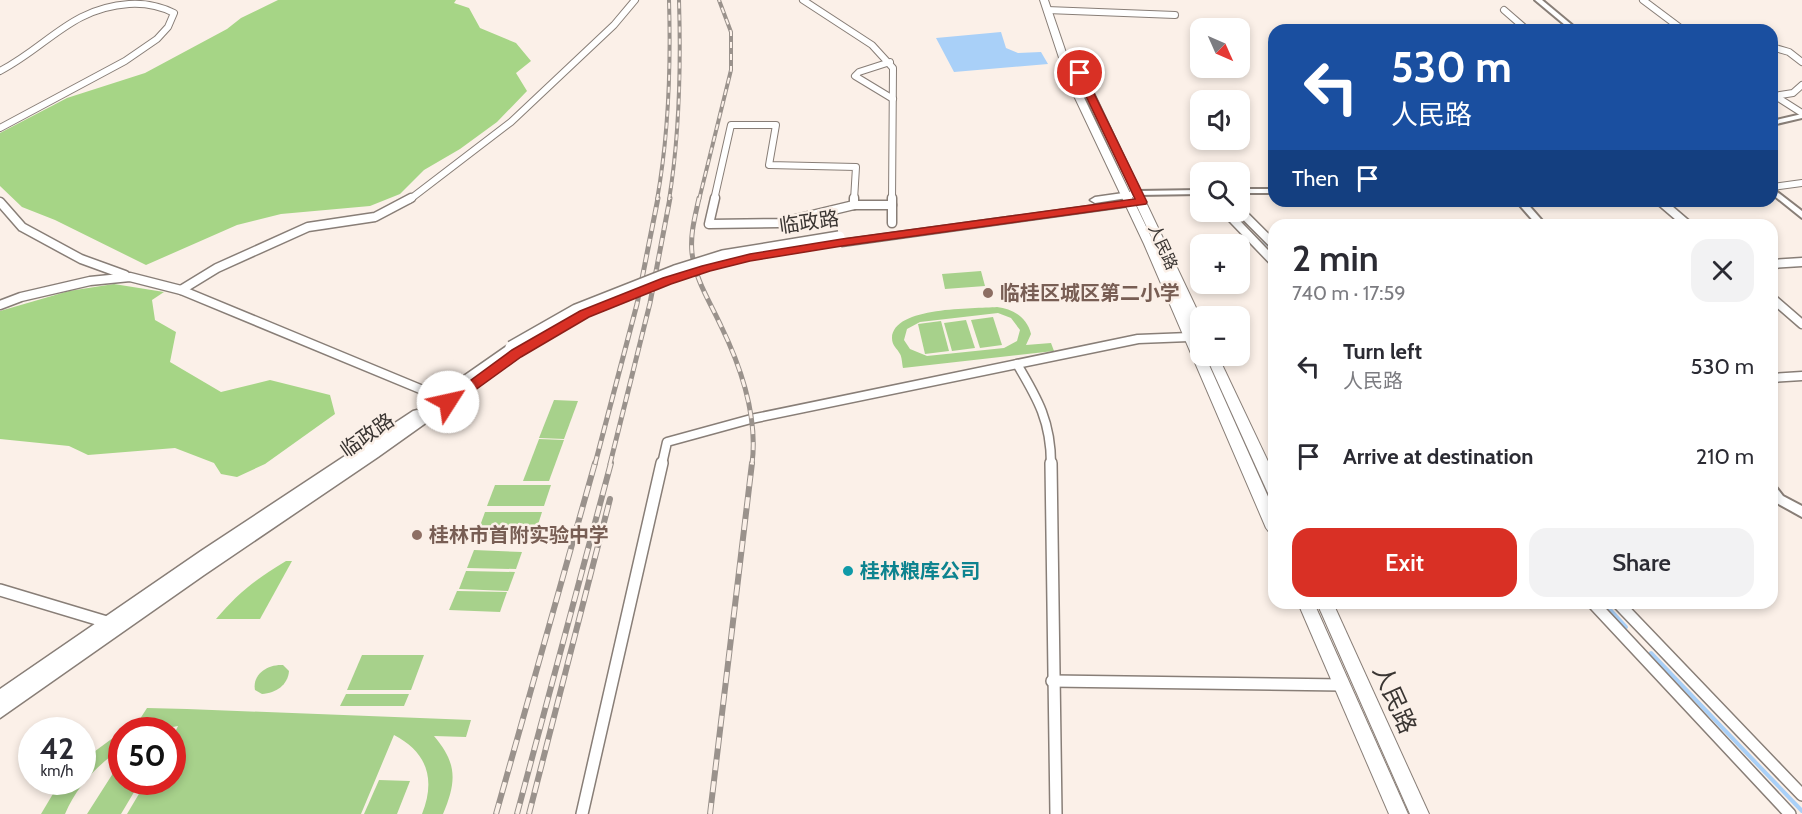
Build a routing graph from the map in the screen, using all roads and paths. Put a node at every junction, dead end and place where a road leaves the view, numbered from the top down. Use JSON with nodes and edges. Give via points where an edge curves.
{"nodes":[{"id":1,"x":635,"y":0,"type":"edge"},
{"id":2,"x":802,"y":0,"type":"edge"},
{"id":3,"x":1034,"y":0,"type":"edge"},
{"id":4,"x":1538,"y":0,"type":"edge"},
{"id":5,"x":1643,"y":0,"type":"edge"},
{"id":6,"x":1049,"y":4,"type":"edge"},
{"id":7,"x":1504,"y":9,"type":"dead end"},
{"id":8,"x":1175,"y":15,"type":"dead end"},
{"id":9,"x":1520,"y":24,"type":"edge"},
{"id":10,"x":1568,"y":24,"type":"edge"},
{"id":11,"x":1675,"y":24,"type":"edge"},
{"id":12,"x":1778,"y":49,"type":"edge"},
{"id":13,"x":890,"y":62,"type":"junction"},
{"id":14,"x":1802,"y":62,"type":"edge"},
{"id":15,"x":0,"y":71,"type":"edge"},
{"id":16,"x":1802,"y":85,"type":"edge"},
{"id":17,"x":1778,"y":94,"type":"edge"},
{"id":18,"x":1778,"y":98,"type":"edge"},
{"id":19,"x":894,"y":99,"type":"junction"},
{"id":20,"x":1802,"y":115,"type":"edge"},
{"id":21,"x":1778,"y":121,"type":"edge"},
{"id":22,"x":0,"y":128,"type":"edge"},
{"id":23,"x":1802,"y":183,"type":"edge"},
{"id":24,"x":1778,"y":188,"type":"edge"},
{"id":25,"x":1250,"y":191,"type":"edge"},
{"id":26,"x":1268,"y":191,"type":"edge"},
{"id":27,"x":1190,"y":193,"type":"edge"},
{"id":28,"x":1778,"y":194,"type":"edge"},
{"id":29,"x":1134,"y":198,"type":"junction"},
{"id":30,"x":0,"y":202,"type":"edge"},
{"id":31,"x":854,"y":205,"type":"junction"},
{"id":32,"x":892,"y":205,"type":"junction"},
{"id":33,"x":1526,"y":207,"type":"edge"},
{"id":34,"x":1667,"y":207,"type":"edge"},
{"id":35,"x":1802,"y":215,"type":"edge"},
{"id":36,"x":1536,"y":219,"type":"edge"},
{"id":37,"x":1681,"y":219,"type":"edge"},
{"id":38,"x":1250,"y":221,"type":"edge"},
{"id":39,"x":892,"y":222,"type":"dead end"},
{"id":40,"x":1236,"y":222,"type":"edge"},
{"id":41,"x":1268,"y":239,"type":"edge"},
{"id":42,"x":1268,"y":256,"type":"edge"},
{"id":43,"x":1802,"y":262,"type":"edge"},
{"id":44,"x":1778,"y":264,"type":"edge"},
{"id":45,"x":130,"y":277,"type":"junction"},
{"id":46,"x":182,"y":290,"type":"junction"},
{"id":47,"x":1778,"y":303,"type":"edge"},
{"id":48,"x":0,"y":305,"type":"edge"},
{"id":49,"x":1190,"y":310,"type":"edge"},
{"id":50,"x":1802,"y":324,"type":"edge"},
{"id":51,"x":1189,"y":337,"type":"junction"},
{"id":52,"x":1017,"y":364,"type":"junction"},
{"id":53,"x":1217,"y":366,"type":"edge"},
{"id":54,"x":1802,"y":376,"type":"edge"},
{"id":55,"x":1778,"y":378,"type":"edge"},
{"id":56,"x":430,"y":393,"type":"dead end"},
{"id":57,"x":1268,"y":478,"type":"edge"},
{"id":58,"x":1778,"y":498,"type":"edge"},
{"id":59,"x":1802,"y":512,"type":"edge"},
{"id":60,"x":1268,"y":515,"type":"edge"},
{"id":61,"x":0,"y":590,"type":"edge"},
{"id":62,"x":1309,"y":609,"type":"edge"},
{"id":63,"x":1328,"y":609,"type":"edge"},
{"id":64,"x":1599,"y":609,"type":"edge"},
{"id":65,"x":1624,"y":609,"type":"edge"},
{"id":66,"x":114,"y":624,"type":"junction"},
{"id":67,"x":1652,"y":639,"type":"junction"},
{"id":68,"x":1632,"y":645,"type":"junction"},
{"id":69,"x":1053,"y":681,"type":"junction"},
{"id":70,"x":1342,"y":685,"type":"junction"},
{"id":71,"x":0,"y":698,"type":"edge"},
{"id":72,"x":0,"y":711,"type":"edge"},
{"id":73,"x":1802,"y":795,"type":"edge"},
{"id":74,"x":582,"y":814,"type":"edge"},
{"id":75,"x":1056,"y":814,"type":"edge"},
{"id":76,"x":1399,"y":814,"type":"edge"},
{"id":77,"x":1420,"y":814,"type":"edge"},
{"id":78,"x":1790,"y":814,"type":"edge"}],
"edges":[{"from":1,"to":46,"type":"street","via":[[614,25],[511,122],[414,197],[375,217],[308,227],[217,268]]},
{"from":2,"to":13,"type":"street","via":[[865,39]]},
{"from":3,"to":6,"type":"street"},
{"from":4,"to":10,"type":"street"},
{"from":5,"to":11,"type":"street"},
{"from":6,"to":8,"type":"street"},
{"from":6,"to":29,"type":"main road","name":"人民路","via":[[1060,52]]},
{"from":7,"to":9,"type":"street"},
{"from":12,"to":14,"type":"street"},
{"from":13,"to":19,"type":"street"},
{"from":13,"to":19,"type":"street","via":[[855,76]]},
{"from":15,"to":22,"type":"street","via":[[16,64],[87,11],[117,4],[160,5],[174,13],[157,39],[125,61]]},
{"from":16,"to":17,"type":"street","via":[[1793,93]]},
{"from":18,"to":20,"type":"street"},
{"from":19,"to":32,"type":"street"},
{"from":20,"to":21,"type":"street"},
{"from":23,"to":24,"type":"street"},
{"from":25,"to":26,"type":"street"},
{"from":27,"to":29,"type":"street"},
{"from":28,"to":35,"type":"street"},
{"from":29,"to":49,"type":"main road","name":"人民路"},
{"from":29,"to":51,"type":"main road","name":"人民路"},
{"from":29,"to":66,"type":"main road","name":"临政路","via":[[841,240],[750,258],[667,281],[585,314],[514,350],[374,454]]},
{"from":30,"to":45,"type":"street","via":[[22,226],[81,259]]},
{"from":31,"to":31,"type":"street","via":[[780,223],[709,224],[731,125],[776,125],[769,165],[856,167]]},
{"from":31,"to":32,"type":"street"},
{"from":32,"to":39,"type":"street"},
{"from":33,"to":36,"type":"street"},
{"from":34,"to":37,"type":"street"},
{"from":38,"to":41,"type":"street"},
{"from":40,"to":42,"type":"street"},
{"from":43,"to":44,"type":"street"},
{"from":45,"to":46,"type":"street"},
{"from":45,"to":48,"type":"street","via":[[90,280]]},
{"from":46,"to":56,"type":"street"},
{"from":47,"to":50,"type":"street"},
{"from":51,"to":52,"type":"street","via":[[1138,339]]},
{"from":51,"to":60,"type":"main road","name":"人民路"},
{"from":52,"to":69,"type":"street","via":[[1050,428]]},
{"from":52,"to":74,"type":"street","via":[[751,419],[667,442]]},
{"from":53,"to":57,"type":"main road"},
{"from":54,"to":55,"type":"street"},
{"from":58,"to":59,"type":"street"},
{"from":61,"to":66,"type":"street"},
{"from":62,"to":70,"type":"main road","name":"人民路"},
{"from":63,"to":77,"type":"main road","name":"人民路"},
{"from":64,"to":68,"type":"street"},
{"from":65,"to":67,"type":"street"},
{"from":66,"to":71,"type":"main road","name":"临政路"},
{"from":66,"to":72,"type":"main road","name":"临政路"},
{"from":67,"to":68,"type":"street"},
{"from":67,"to":73,"type":"street"},
{"from":68,"to":78,"type":"street"},
{"from":69,"to":70,"type":"street"},
{"from":69,"to":75,"type":"street"},
{"from":70,"to":76,"type":"main road","name":"人民路"}]}
